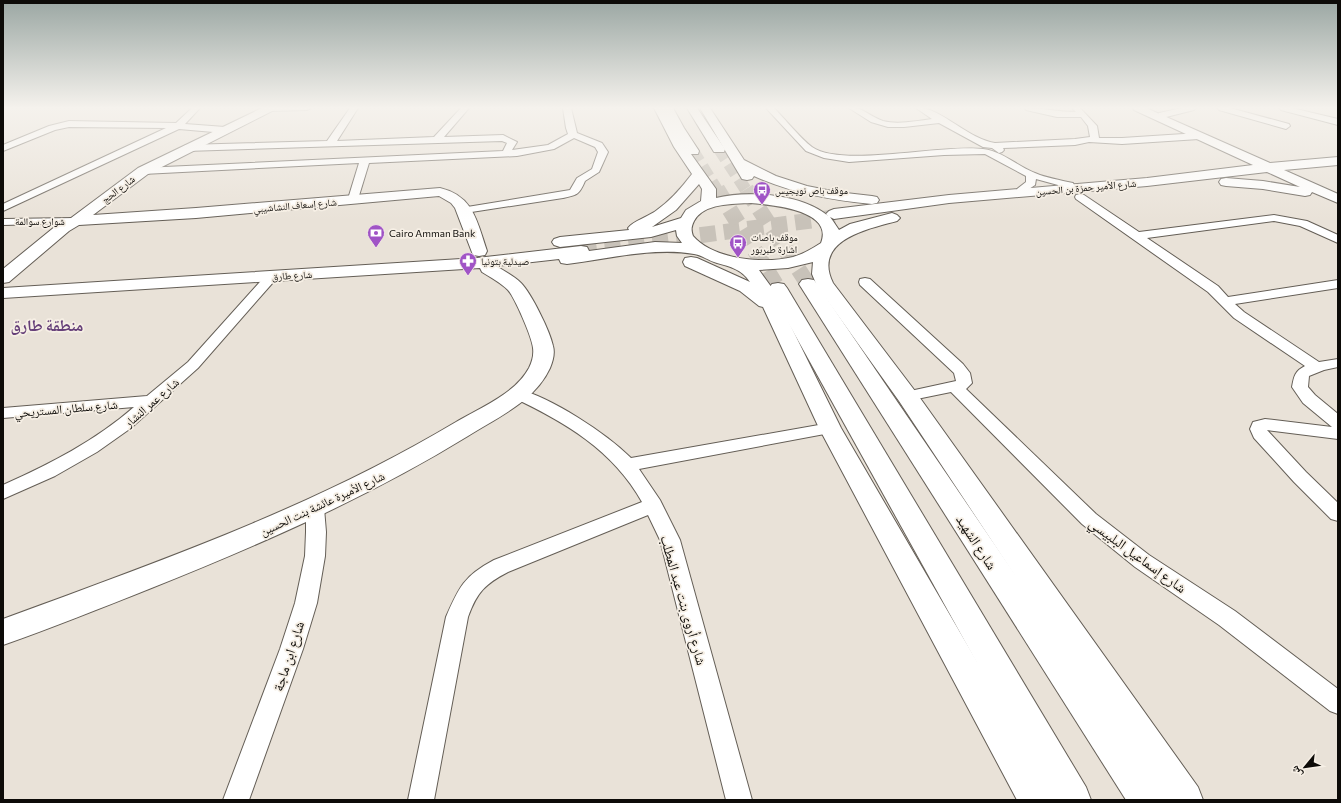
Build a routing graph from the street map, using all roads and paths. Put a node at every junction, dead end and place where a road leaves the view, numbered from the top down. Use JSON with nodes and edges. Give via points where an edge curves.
{"nodes":[{"id":1,"x":136,"y":145,"type":"edge"},
{"id":2,"x":191,"y":145,"type":"edge"},
{"id":3,"x":247,"y":145,"type":"edge"},
{"id":4,"x":511,"y":145,"type":"edge"},
{"id":5,"x":555,"y":145,"type":"edge"},
{"id":6,"x":598,"y":145,"type":"edge"},
{"id":7,"x":678,"y":145,"type":"edge"},
{"id":8,"x":689,"y":145,"type":"edge"},
{"id":9,"x":717,"y":145,"type":"edge"},
{"id":10,"x":729,"y":145,"type":"edge"},
{"id":11,"x":806,"y":145,"type":"edge"},
{"id":12,"x":980,"y":145,"type":"edge"},
{"id":13,"x":1026,"y":145,"type":"edge"},
{"id":14,"x":1232,"y":145,"type":"edge"},
{"id":15,"x":1220,"y":146,"type":"joint"},
{"id":16,"x":186,"y":148,"type":"junction"},
{"id":17,"x":719,"y":149,"type":"tunnel mouth"},
{"id":18,"x":988,"y":149,"type":"junction"},
{"id":19,"x":693,"y":151,"type":"tunnel mouth"},
{"id":20,"x":505,"y":154,"type":"junction"},
{"id":21,"x":365,"y":160,"type":"junction"},
{"id":22,"x":740,"y":163,"type":"junction"},
{"id":23,"x":1337,"y":164,"type":"edge"},
{"id":24,"x":1279,"y":165,"type":"junction"},
{"id":25,"x":143,"y":171,"type":"junction"},
{"id":26,"x":698,"y":175,"type":"junction"},
{"id":27,"x":1031,"y":175,"type":"junction"},
{"id":28,"x":1212,"y":179,"type":"junction"},
{"id":29,"x":1152,"y":184,"type":"junction"},
{"id":30,"x":1069,"y":185,"type":"junction"},
{"id":31,"x":1022,"y":189,"type":"junction"},
{"id":32,"x":1338,"y":192,"type":"edge"},
{"id":33,"x":1080,"y":197,"type":"junction"},
{"id":34,"x":353,"y":199,"type":"junction"},
{"id":35,"x":770,"y":199,"type":"junction"},
{"id":36,"x":907,"y":200,"type":"junction"},
{"id":37,"x":1338,"y":200,"type":"edge"},
{"id":38,"x":707,"y":205,"type":"junction"},
{"id":39,"x":802,"y":206,"type":"junction"},
{"id":40,"x":3,"y":208,"type":"edge"},
{"id":41,"x":465,"y":210,"type":"junction"},
{"id":42,"x":836,"y":215,"type":"tunnel mouth"},
{"id":43,"x":76,"y":221,"type":"junction"},
{"id":44,"x":3,"y":222,"type":"edge"},
{"id":45,"x":684,"y":222,"type":"junction"},
{"id":46,"x":613,"y":236,"type":"junction"},
{"id":47,"x":1138,"y":236,"type":"junction"},
{"id":48,"x":1338,"y":239,"type":"edge"},
{"id":49,"x":636,"y":244,"type":"junction"},
{"id":50,"x":828,"y":244,"type":"junction"},
{"id":51,"x":580,"y":249,"type":"tunnel mouth"},
{"id":52,"x":698,"y":249,"type":"junction"},
{"id":53,"x":478,"y":251,"type":"junction"},
{"id":54,"x":737,"y":262,"type":"junction"},
{"id":55,"x":533,"y":263,"type":"junction"},
{"id":56,"x":488,"y":268,"type":"junction"},
{"id":57,"x":3,"y":270,"type":"edge"},
{"id":58,"x":303,"y":270,"type":"junction"},
{"id":59,"x":35,"y":273,"type":"junction"},
{"id":60,"x":272,"y":276,"type":"junction"},
{"id":61,"x":3,"y":278,"type":"edge"},
{"id":62,"x":865,"y":282,"type":"dead end"},
{"id":63,"x":1338,"y":284,"type":"edge"},
{"id":64,"x":3,"y":285,"type":"edge"},
{"id":65,"x":516,"y":288,"type":"junction"},
{"id":66,"x":3,"y":293,"type":"edge"},
{"id":67,"x":786,"y":294,"type":"junction"},
{"id":68,"x":1226,"y":301,"type":"junction"},
{"id":69,"x":1338,"y":363,"type":"edge"},
{"id":70,"x":1316,"y":367,"type":"junction"},
{"id":71,"x":955,"y":387,"type":"junction"},
{"id":72,"x":518,"y":394,"type":"junction"},
{"id":73,"x":907,"y":396,"type":"junction"},
{"id":74,"x":152,"y":401,"type":"junction"},
{"id":75,"x":3,"y":413,"type":"edge"},
{"id":76,"x":1338,"y":424,"type":"edge"},
{"id":77,"x":830,"y":428,"type":"junction"},
{"id":78,"x":1338,"y":433,"type":"edge"},
{"id":79,"x":627,"y":465,"type":"junction"},
{"id":80,"x":3,"y":492,"type":"edge"},
{"id":81,"x":653,"y":505,"type":"junction"},
{"id":82,"x":315,"y":508,"type":"junction"},
{"id":83,"x":1338,"y":514,"type":"edge"},
{"id":84,"x":6,"y":633,"type":"edge"},
{"id":85,"x":1338,"y":703,"type":"edge"},
{"id":86,"x":236,"y":800,"type":"edge"},
{"id":87,"x":421,"y":800,"type":"edge"},
{"id":88,"x":739,"y":800,"type":"edge"},
{"id":89,"x":1037,"y":800,"type":"edge"},
{"id":90,"x":1073,"y":800,"type":"edge"},
{"id":91,"x":1147,"y":800,"type":"edge"},
{"id":92,"x":1185,"y":800,"type":"edge"}],
"edges":[{"from":1,"to":40,"type":"street"},
{"from":2,"to":16,"type":"main road","name":"شارع الحج"},
{"from":3,"to":16,"type":"street"},
{"from":4,"to":20,"type":"street"},
{"from":5,"to":20,"type":"street","via":[[541,150]]},
{"from":6,"to":41,"type":"street","via":[[603,152],[596,170],[580,180],[574,192]]},
{"from":7,"to":26,"type":"main road"},
{"from":8,"to":19,"type":"main road"},
{"from":9,"to":17,"type":"main road"},
{"from":10,"to":22,"type":"main road"},
{"from":11,"to":18,"type":"street","via":[[827,156],[850,159]]},
{"from":12,"to":18,"type":"street"},
{"from":13,"to":18,"type":"street"},
{"from":14,"to":24,"type":"main road"},
{"from":15,"to":24,"type":"main road"},
{"from":15,"to":28,"type":"main road","via":[[1227,153],[1227,162]]},
{"from":16,"to":25,"type":"main road","name":"شارع الحج"},
{"from":18,"to":27,"type":"street"},
{"from":20,"to":21,"type":"street"},
{"from":21,"to":25,"type":"street"},
{"from":21,"to":34,"type":"street"},
{"from":22,"to":35,"type":"main road","via":[[754,187]]},
{"from":22,"to":36,"type":"main road","via":[[781,183],[820,194],[884,201]]},
{"from":23,"to":24,"type":"main road","name":"شارع الأمير حمزة بن الحسين"},
{"from":23,"to":24,"type":"main road","name":"شارع الأمير حمزة بن الحسين"},
{"from":24,"to":28,"type":"main road","name":"شارع الأمير حمزة بن الحسين"},
{"from":24,"to":28,"type":"main road","name":"شارع الأمير حمزة بن الحسين"},
{"from":24,"to":32,"type":"main road"},
{"from":24,"to":37,"type":"main road"},
{"from":25,"to":43,"type":"main road","name":"شارع الحج"},
{"from":26,"to":38,"type":"main road","via":[[709,191],[710,200]]},
{"from":26,"to":46,"type":"main road","via":[[687,191],[661,215],[640,227]]},
{"from":27,"to":30,"type":"street"},
{"from":27,"to":31,"type":"street","via":[[1031,183]]},
{"from":28,"to":29,"type":"main road","name":"شارع الأمير حمزة بن الحسين"},
{"from":28,"to":37,"type":"main road","via":[[1274,187]]},
{"from":29,"to":30,"type":"main road","via":[[1129,180]]},
{"from":29,"to":33,"type":"main road","via":[[1152,189],[1144,191]]},
{"from":29,"to":42,"type":"main road","name":"شارع الأمير حمزة بن الحسين"},
{"from":30,"to":31,"type":"main road"},
{"from":31,"to":36,"type":"main road"},
{"from":33,"to":47,"type":"street"},
{"from":33,"to":50,"type":"main road","via":[[889,218],[856,227]]},
{"from":34,"to":41,"type":"main road","name":"شارع إسعاف النشاشيبي","via":[[440,192],[452,196]]},
{"from":34,"to":43,"type":"main road","name":"شارع إسعاف النشاشيبي"},
{"from":35,"to":38,"type":"main road","via":[[737,198]]},
{"from":35,"to":39,"type":"main road"},
{"from":36,"to":39,"type":"main road","via":[[834,209]]},
{"from":38,"to":45,"type":"main road","via":[[689,215]]},
{"from":39,"to":50,"type":"main road","via":[[827,222],[830,228]]},
{"from":41,"to":53,"type":"main road","name":"شارع إسعاف النشاشيبي"},
{"from":43,"to":44,"type":"street","name":"شوارع سوالمة"},
{"from":43,"to":59,"type":"main road","name":"شارع الحج","via":[[68,233],[35,262]]},
{"from":45,"to":49,"type":"main road","via":[[661,230]]},
{"from":45,"to":52,"type":"main road","via":[[685,235]]},
{"from":46,"to":49,"type":"main road"},
{"from":46,"to":53,"type":"main road"},
{"from":47,"to":48,"type":"street","via":[[1274,218],[1303,223]]},
{"from":47,"to":68,"type":"street"},
{"from":49,"to":52,"type":"main road"},
{"from":49,"to":55,"type":"main road"},
{"from":49,"to":67,"type":"main road","via":[[671,253],[754,292]]},
{"from":50,"to":54,"type":"main road","via":[[809,257],[783,264]]},
{"from":50,"to":73,"type":"main road","via":[[820,266],[826,286]]},
{"from":51,"to":58,"type":"main road","name":"شارع طارق","via":[[477,263]]},
{"from":52,"to":54,"type":"main road"},
{"from":53,"to":58,"type":"main road","via":[[337,260]]},
{"from":54,"to":67,"type":"main road","via":[[758,280]]},
{"from":55,"to":56,"type":"main road"},
{"from":55,"to":65,"type":"main road","via":[[522,275]]},
{"from":56,"to":58,"type":"main road","via":[[345,277],[317,276]]},
{"from":56,"to":65,"type":"main road","name":"شارع الأميرة عائشة بنت الحسين"},
{"from":57,"to":59,"type":"main road"},
{"from":58,"to":59,"type":"main road","name":"شارع طارق"},
{"from":58,"to":60,"type":"main road","name":"شارع طارق"},
{"from":59,"to":61,"type":"main road","name":"شارع الحج"},
{"from":59,"to":64,"type":"main road","name":"شارع طارق"},
{"from":60,"to":66,"type":"main road","name":"شارع طارق"},
{"from":60,"to":74,"type":"street","name":"شارع عمر النشار","via":[[193,365]]},
{"from":62,"to":71,"type":"street","via":[[958,367],[964,383]]},
{"from":63,"to":68,"type":"street"},
{"from":65,"to":72,"type":"main road","name":"شارع الأميرة عائشة بنت الحسين","via":[[538,333],[543,355],[540,368]]},
{"from":67,"to":77,"type":"main road"},
{"from":67,"to":90,"type":"main road"},
{"from":67,"to":91,"type":"main road","name":"شارع الشهيد"},
{"from":68,"to":70,"type":"street","via":[[1239,314]]},
{"from":69,"to":70,"type":"street"},
{"from":70,"to":76,"type":"street","via":[[1302,374],[1300,387],[1308,399]]},
{"from":71,"to":73,"type":"street"},
{"from":71,"to":85,"type":"street","name":"شارع إسماعيل البلبيسي","via":[[1089,519],[1142,561],[1238,626]]},
{"from":72,"to":79,"type":"street","name":"شارع أروى بنت عبد المطلب","via":[[582,427]]},
{"from":72,"to":82,"type":"main road","name":"شارع الأميرة عائشة بنت الحسين","via":[[427,451]]},
{"from":73,"to":92,"type":"main road"},
{"from":74,"to":75,"type":"street","name":"شارع سلطان المستريحي"},
{"from":74,"to":80,"type":"street","name":"شارع عمر النشار","via":[[126,424],[91,448],[49,472]]},
{"from":77,"to":79,"type":"street"},
{"from":77,"to":89,"type":"main road"},
{"from":78,"to":83,"type":"street","via":[[1269,424],[1258,429],[1300,477]]},
{"from":79,"to":81,"type":"street","name":"شارع أروى بنت عبد المطلب"},
{"from":81,"to":87,"type":"street","via":[[501,566],[472,584],[457,617]]},
{"from":81,"to":88,"type":"street","name":"شارع أروى بنت عبد المطلب","via":[[670,540]]},
{"from":82,"to":84,"type":"main road","name":"شارع الأميرة عائشة بنت الحسين","via":[[248,538]]},
{"from":82,"to":86,"type":"street","name":"شارع ابن ماجة","via":[[317,544],[310,585],[292,649]]}]}
